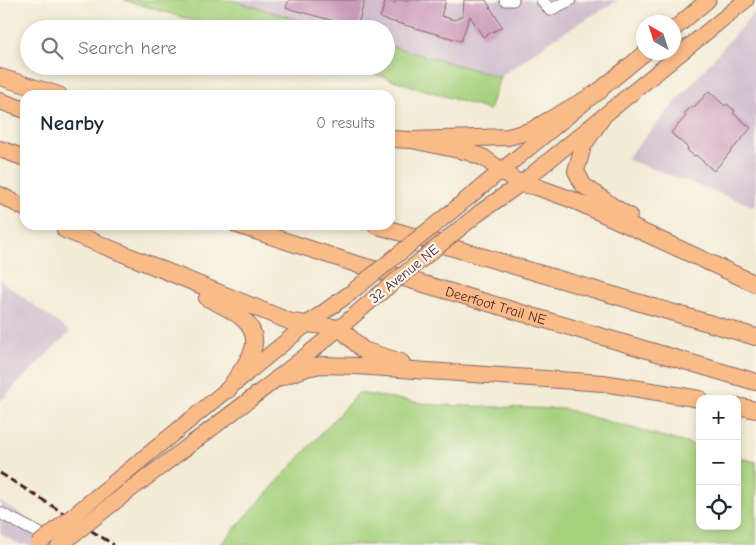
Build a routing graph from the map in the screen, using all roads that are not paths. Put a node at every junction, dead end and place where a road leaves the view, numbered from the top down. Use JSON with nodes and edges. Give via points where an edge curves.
{"nodes":[{"id":1,"x":506,"y":0,"type":"edge"},
{"id":2,"x":513,"y":0,"type":"edge"},
{"id":3,"x":542,"y":0,"type":"edge"},
{"id":4,"x":570,"y":0,"type":"edge"},
{"id":5,"x":708,"y":0,"type":"edge"},
{"id":6,"x":746,"y":0,"type":"edge"},
{"id":7,"x":681,"y":23,"type":"edge"},
{"id":8,"x":637,"y":60,"type":"edge"},
{"id":9,"x":0,"y":77,"type":"edge"},
{"id":10,"x":43,"y":90,"type":"edge"},
{"id":11,"x":600,"y":91,"type":"junction"},
{"id":12,"x":0,"y":101,"type":"edge"},
{"id":13,"x":20,"y":108,"type":"edge"},
{"id":14,"x":602,"y":118,"type":"junction"},
{"id":15,"x":395,"y":139,"type":"edge"},
{"id":16,"x":412,"y":140,"type":"junction"},
{"id":17,"x":0,"y":149,"type":"edge"},
{"id":18,"x":20,"y":156,"type":"edge"},
{"id":19,"x":501,"y":171,"type":"junction"},
{"id":20,"x":520,"y":184,"type":"junction"},
{"id":21,"x":0,"y":195,"type":"edge"},
{"id":22,"x":20,"y":205,"type":"edge"},
{"id":23,"x":67,"y":230,"type":"edge"},
{"id":24,"x":68,"y":230,"type":"edge"},
{"id":25,"x":252,"y":230,"type":"edge"},
{"id":26,"x":392,"y":230,"type":"edge"},
{"id":27,"x":718,"y":266,"type":"junction"},
{"id":28,"x":756,"y":284,"type":"edge"},
{"id":29,"x":307,"y":324,"type":"junction"},
{"id":30,"x":340,"y":328,"type":"junction"},
{"id":31,"x":756,"y":337,"type":"edge"},
{"id":32,"x":433,"y":370,"type":"junction"},
{"id":33,"x":278,"y":378,"type":"junction"},
{"id":34,"x":756,"y":382,"type":"edge"},
{"id":35,"x":228,"y":390,"type":"junction"},
{"id":36,"x":696,"y":398,"type":"edge"},
{"id":37,"x":741,"y":407,"type":"edge"},
{"id":38,"x":756,"y":410,"type":"edge"},
{"id":39,"x":0,"y":513,"type":"edge"},
{"id":40,"x":37,"y":545,"type":"edge"},
{"id":41,"x":61,"y":545,"type":"edge"}],
"edges":[{"from":1,"to":2,"type":"lane"},
{"from":3,"to":4,"type":"lane","via":[[550,10]]},
{"from":5,"to":7,"type":"main road"},
{"from":6,"to":14,"type":"main road","name":"32 Avenue NE"},
{"from":8,"to":11,"type":"main road","name":"32 Avenue NE"},
{"from":9,"to":10,"type":"highway"},
{"from":11,"to":16,"type":"highway","via":[[530,131],[508,137]]},
{"from":11,"to":19,"type":"main road","name":"32 Avenue NE"},
{"from":12,"to":13,"type":"highway"},
{"from":14,"to":20,"type":"main road","name":"32 Avenue NE"},
{"from":14,"to":27,"type":"highway","via":[[583,146],[578,160],[576,171],[583,185],[614,208]]},
{"from":15,"to":16,"type":"highway"},
{"from":16,"to":19,"type":"highway","via":[[468,152],[484,158]]},
{"from":17,"to":18,"type":"highway"},
{"from":19,"to":20,"type":"highway"},
{"from":19,"to":29,"type":"main road","name":"32 Avenue NE","bridge":true},
{"from":20,"to":27,"type":"highway","via":[[573,200]]},
{"from":20,"to":30,"type":"main road","name":"32 Avenue NE","bridge":true},
{"from":21,"to":22,"type":"highway"},
{"from":23,"to":35,"type":"highway","via":[[233,311],[244,320],[251,328],[253,349]]},
{"from":24,"to":29,"type":"highway","via":[[291,322]]},
{"from":25,"to":34,"type":"highway","name":"Deerfoot Trail NE","via":[[366,267]]},
{"from":26,"to":31,"type":"highway"},
{"from":27,"to":28,"type":"highway"},
{"from":29,"to":30,"type":"highway"},
{"from":29,"to":35,"type":"main road","name":"32 Avenue NE"},
{"from":30,"to":32,"type":"highway","via":[[363,350]]},
{"from":30,"to":33,"type":"main road","name":"32 Avenue NE"},
{"from":32,"to":33,"type":"highway","via":[[321,365]]},
{"from":32,"to":36,"type":"highway","via":[[603,383]]},
{"from":33,"to":41,"type":"main road","name":"32 Avenue NE","bridge":true},
{"from":35,"to":40,"type":"main road","name":"32 Avenue NE","bridge":true},
{"from":37,"to":38,"type":"highway"},
{"from":39,"to":41,"type":"lane"}]}
